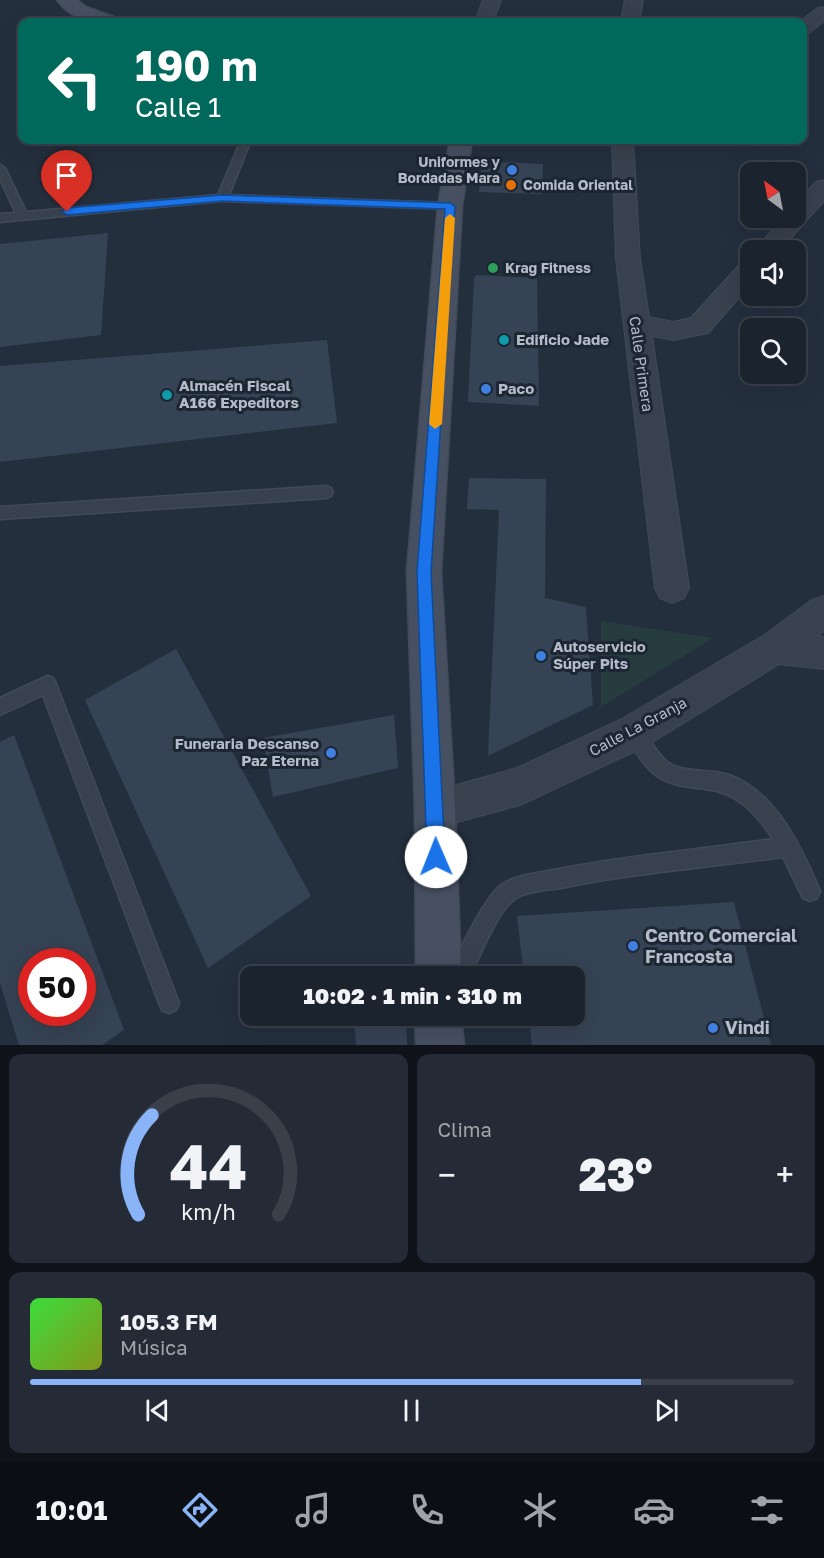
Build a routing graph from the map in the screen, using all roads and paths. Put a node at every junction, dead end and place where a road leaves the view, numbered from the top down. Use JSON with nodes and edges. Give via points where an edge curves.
{"nodes":[{"id":1,"x":66,"y":0,"type":"edge"},
{"id":2,"x":492,"y":0,"type":"edge"},
{"id":3,"x":634,"y":0,"type":"edge"},
{"id":4,"x":824,"y":12,"type":"edge"},
{"id":5,"x":98,"y":18,"type":"edge"},
{"id":6,"x":485,"y":18,"type":"edge"},
{"id":7,"x":631,"y":18,"type":"edge"},
{"id":8,"x":807,"y":24,"type":"edge"},
{"id":9,"x":244,"y":144,"type":"edge"},
{"id":10,"x":460,"y":144,"type":"edge"},
{"id":11,"x":622,"y":144,"type":"edge"},
{"id":12,"x":0,"y":168,"type":"edge"},
{"id":13,"x":824,"y":187,"type":"edge"},
{"id":14,"x":222,"y":198,"type":"junction"},
{"id":15,"x":450,"y":206,"type":"junction"},
{"id":16,"x":22,"y":215,"type":"junction"},
{"id":17,"x":0,"y":218,"type":"edge"},
{"id":18,"x":776,"y":240,"type":"edge"},
{"id":19,"x":740,"y":280,"type":"edge"},
{"id":20,"x":636,"y":324,"type":"junction"},
{"id":21,"x":326,"y":492,"type":"dead end"},
{"id":22,"x":0,"y":513,"type":"edge"},
{"id":23,"x":672,"y":588,"type":"dead end"},
{"id":24,"x":824,"y":612,"type":"edge"},
{"id":25,"x":776,"y":647,"type":"junction"},
{"id":26,"x":824,"y":653,"type":"edge"},
{"id":27,"x":0,"y":707,"type":"edge"},
{"id":28,"x":633,"y":733,"type":"junction"},
{"id":29,"x":435,"y":809,"type":"junction"},
{"id":30,"x":788,"y":847,"type":"junction"},
{"id":31,"x":810,"y":891,"type":"dead end"},
{"id":32,"x":438,"y":966,"type":"edge"},
{"id":33,"x":464,"y":966,"type":"edge"},
{"id":34,"x":169,"y":1003,"type":"dead end"},
{"id":35,"x":439,"y":1026,"type":"edge"},
{"id":36,"x":440,"y":1045,"type":"edge"}],
"edges":[{"from":1,"to":5,"type":"main road","via":[[79,11]]},
{"from":2,"to":6,"type":"street"},
{"from":3,"to":7,"type":"street"},
{"from":4,"to":8,"type":"street"},
{"from":9,"to":14,"type":"lane"},
{"from":10,"to":15,"type":"main road"},
{"from":11,"to":20,"type":"street","name":"Calle Primera","via":[[627,248]]},
{"from":12,"to":16,"type":"lane"},
{"from":13,"to":18,"type":"street"},
{"from":14,"to":15,"type":"lane"},
{"from":14,"to":16,"type":"lane"},
{"from":15,"to":29,"type":"main road","via":[[424,572]]},
{"from":16,"to":17,"type":"lane"},
{"from":19,"to":20,"type":"street","via":[[699,326],[673,331]]},
{"from":20,"to":23,"type":"street","name":"Calle Primera"},
{"from":21,"to":22,"type":"lane"},
{"from":24,"to":25,"type":"street","name":"Calle La Granja"},
{"from":25,"to":26,"type":"street"},
{"from":25,"to":28,"type":"street","name":"Calle La Granja"},
{"from":27,"to":34,"type":"lane","via":[[47,684]]},
{"from":28,"to":29,"type":"street","name":"Calle La Granja","via":[[520,786]]},
{"from":28,"to":30,"type":"lane","via":[[655,762],[673,775],[731,785],[742,792],[756,803]]},
{"from":29,"to":32,"type":"main road"},
{"from":30,"to":31,"type":"lane"},
{"from":30,"to":33,"type":"lane","via":[[634,865],[514,889],[497,904]]},
{"from":35,"to":36,"type":"main road"}]}
